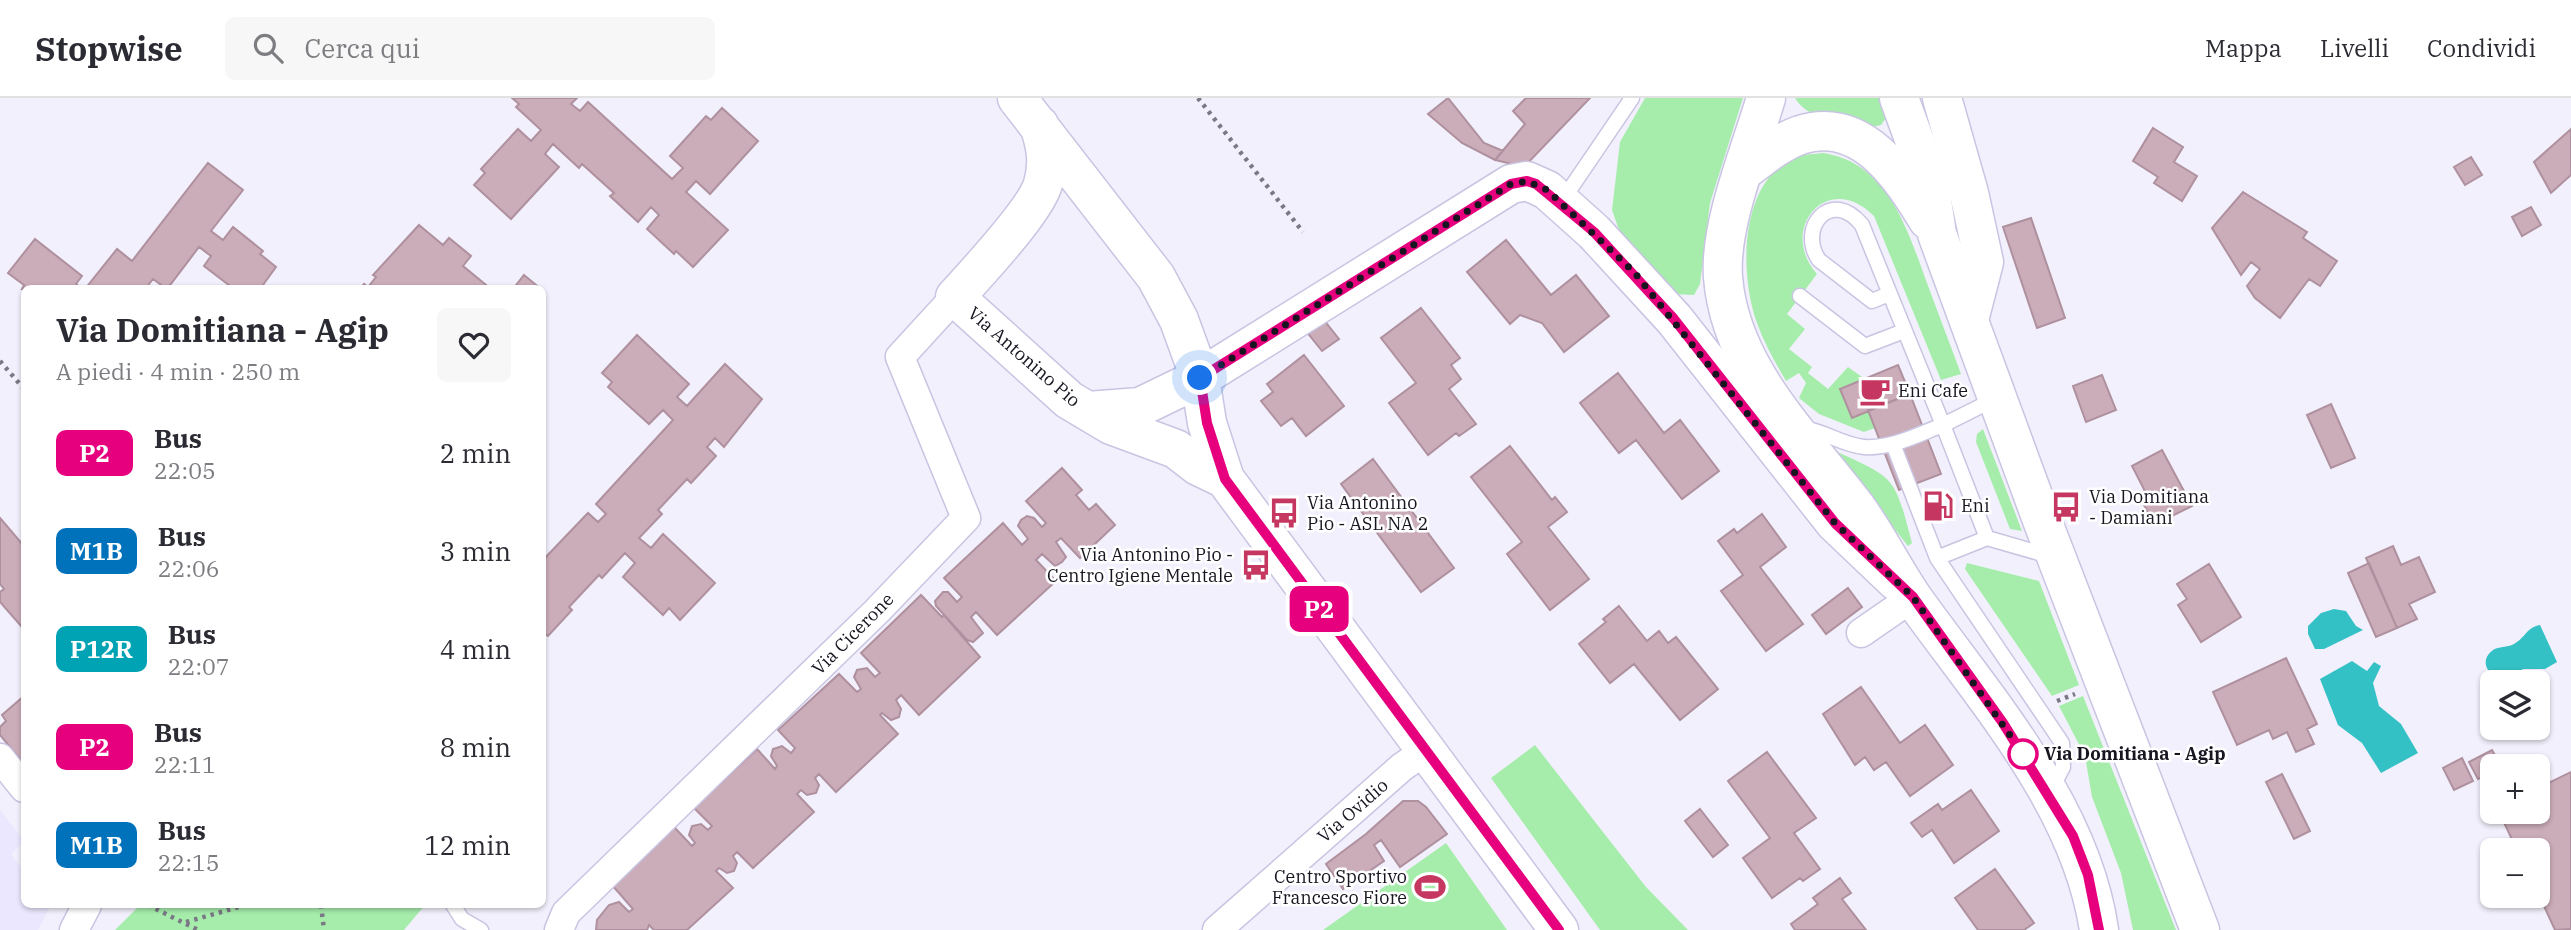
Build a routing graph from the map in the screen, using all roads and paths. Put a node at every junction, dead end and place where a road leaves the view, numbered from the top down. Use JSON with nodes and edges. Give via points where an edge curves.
{"nodes":[{"id":1,"x":1198,"y":98,"type":"edge"},
{"id":2,"x":1632,"y":98,"type":"edge"},
{"id":3,"x":1766,"y":98,"type":"edge"},
{"id":4,"x":1899,"y":98,"type":"edge"},
{"id":5,"x":1942,"y":98,"type":"edge"},
{"id":6,"x":1027,"y":110,"type":"edge"},
{"id":7,"x":1745,"y":170,"type":"junction"},
{"id":8,"x":1562,"y":202,"type":"junction"},
{"id":9,"x":1031,"y":206,"type":"junction"},
{"id":10,"x":1103,"y":207,"type":"junction"},
{"id":11,"x":1303,"y":232,"type":"dead end"},
{"id":12,"x":1937,"y":234,"type":"junction"},
{"id":13,"x":1889,"y":294,"type":"junction"},
{"id":14,"x":1800,"y":296,"type":"dead end"},
{"id":15,"x":956,"y":297,"type":"junction"},
{"id":16,"x":1179,"y":320,"type":"junction"},
{"id":17,"x":1969,"y":320,"type":"junction"},
{"id":18,"x":1904,"y":331,"type":"junction"},
{"id":19,"x":0,"y":361,"type":"edge"},
{"id":20,"x":1200,"y":378,"type":"junction"},
{"id":21,"x":21,"y":386,"type":"edge"},
{"id":22,"x":1997,"y":398,"type":"junction"},
{"id":23,"x":1088,"y":411,"type":"junction"},
{"id":24,"x":1943,"y":425,"type":"junction"},
{"id":25,"x":1794,"y":428,"type":"junction"},
{"id":26,"x":1893,"y":444,"type":"junction"},
{"id":27,"x":1225,"y":479,"type":"junction"},
{"id":28,"x":1987,"y":538,"type":"junction"},
{"id":29,"x":1937,"y":558,"type":"junction"},
{"id":30,"x":2058,"y":558,"type":"junction"},
{"id":31,"x":1913,"y":597,"type":"junction"},
{"id":32,"x":1861,"y":633,"type":"dead end"},
{"id":33,"x":2085,"y":690,"type":"dead end"},
{"id":34,"x":2052,"y":703,"type":"dead end"},
{"id":35,"x":1428,"y":749,"type":"junction"},
{"id":36,"x":0,"y":758,"type":"edge"},
{"id":37,"x":21,"y":784,"type":"edge"},
{"id":38,"x":2049,"y":794,"type":"junction"},
{"id":39,"x":85,"y":908,"type":"edge"},
{"id":40,"x":155,"y":908,"type":"edge"},
{"id":41,"x":235,"y":908,"type":"edge"},
{"id":42,"x":321,"y":908,"type":"edge"},
{"id":43,"x":455,"y":908,"type":"edge"},
{"id":44,"x":186,"y":922,"type":"junction"},
{"id":45,"x":74,"y":930,"type":"edge"},
{"id":46,"x":198,"y":930,"type":"edge"},
{"id":47,"x":324,"y":930,"type":"edge"},
{"id":48,"x":481,"y":930,"type":"edge"},
{"id":49,"x":559,"y":930,"type":"edge"},
{"id":50,"x":1217,"y":930,"type":"edge"},
{"id":51,"x":1559,"y":930,"type":"edge"},
{"id":52,"x":2099,"y":930,"type":"edge"},
{"id":53,"x":2200,"y":930,"type":"edge"}],
"edges":[{"from":1,"to":11,"type":"path"},
{"from":2,"to":8,"type":"lane"},
{"from":3,"to":7,"type":"main road"},
{"from":4,"to":12,"type":"main road","via":[[1929,180]]},
{"from":5,"to":17,"type":"main road","via":[[1984,262]]},
{"from":6,"to":9,"type":"main road","name":"Via Antonino Pio","via":[[1047,148],[1042,187]]},
{"from":6,"to":10,"type":"main road","name":"Via Antonino Pio","via":[[1085,166]]},
{"from":7,"to":12,"type":"main road","via":[[1799,136],[1820,130],[1842,134],[1882,155]]},
{"from":7,"to":25,"type":"main road","via":[[1724,250],[1726,303],[1733,332],[1747,359]]},
{"from":8,"to":20,"type":"main road","via":[[1536,184],[1511,184]]},
{"from":8,"to":31,"type":"main road","via":[[1674,319],[1835,523]]},
{"from":9,"to":10,"type":"main road","name":"Via Antonino Pio","via":[[1064,188],[1080,191]]},
{"from":9,"to":15,"type":"main road","name":"Via Antonino Pio"},
{"from":10,"to":16,"type":"main road","name":"Via Antonino Pio","via":[[1156,277]]},
{"from":12,"to":17,"type":"main road"},
{"from":13,"to":13,"type":"lane","via":[[1862,225],[1845,210],[1826,212],[1813,232],[1819,260],[1872,301]]},
{"from":13,"to":18,"type":"lane"},
{"from":14,"to":18,"type":"lane","via":[[1865,346]]},
{"from":15,"to":23,"type":"main road","name":"Via Antonino Pio","via":[[1069,400]]},
{"from":15,"to":49,"type":"street","name":"Via Cicerone","via":[[900,356],[966,518],[877,611],[566,913]]},
{"from":16,"to":20,"type":"main road","name":"Via Antonino Pio"},
{"from":16,"to":23,"type":"main road","name":"Via Antonino Pio","via":[[1167,360],[1147,385]]},
{"from":17,"to":22,"type":"main road"},
{"from":18,"to":24,"type":"lane"},
{"from":19,"to":21,"type":"path"},
{"from":20,"to":23,"type":"main road","via":[[1140,407]]},
{"from":20,"to":27,"type":"main road","name":"Via Antonino Pio","via":[[1207,423]]},
{"from":22,"to":24,"type":"lane"},
{"from":22,"to":30,"type":"main road"},
{"from":23,"to":27,"type":"main road","name":"Via Antonino Pio","via":[[1111,425],[1176,449]]},
{"from":24,"to":26,"type":"lane"},
{"from":24,"to":28,"type":"lane"},
{"from":25,"to":26,"type":"lane","via":[[1817,430],[1863,447]]},
{"from":25,"to":31,"type":"main road","via":[[1857,509]]},
{"from":26,"to":29,"type":"lane"},
{"from":27,"to":35,"type":"main road","name":"Via Antonino Pio","via":[[1357,662]]},
{"from":28,"to":29,"type":"lane"},
{"from":28,"to":30,"type":"lane"},
{"from":29,"to":38,"type":"lane","via":[[2062,743],[2063,767]]},
{"from":30,"to":53,"type":"main road"},
{"from":31,"to":32,"type":"street"},
{"from":31,"to":38,"type":"main road"},
{"from":33,"to":34,"type":"path"},
{"from":35,"to":50,"type":"street","name":"Via Ovidio"},
{"from":35,"to":51,"type":"main road","name":"Via Antonino Pio"},
{"from":36,"to":37,"type":"street"},
{"from":38,"to":52,"type":"main road","via":[[2088,875]]},
{"from":39,"to":45,"type":"street"},
{"from":40,"to":44,"type":"path"},
{"from":41,"to":44,"type":"path"},
{"from":42,"to":47,"type":"path"},
{"from":43,"to":48,"type":"lane","via":[[462,919]]},
{"from":44,"to":46,"type":"path"}]}
